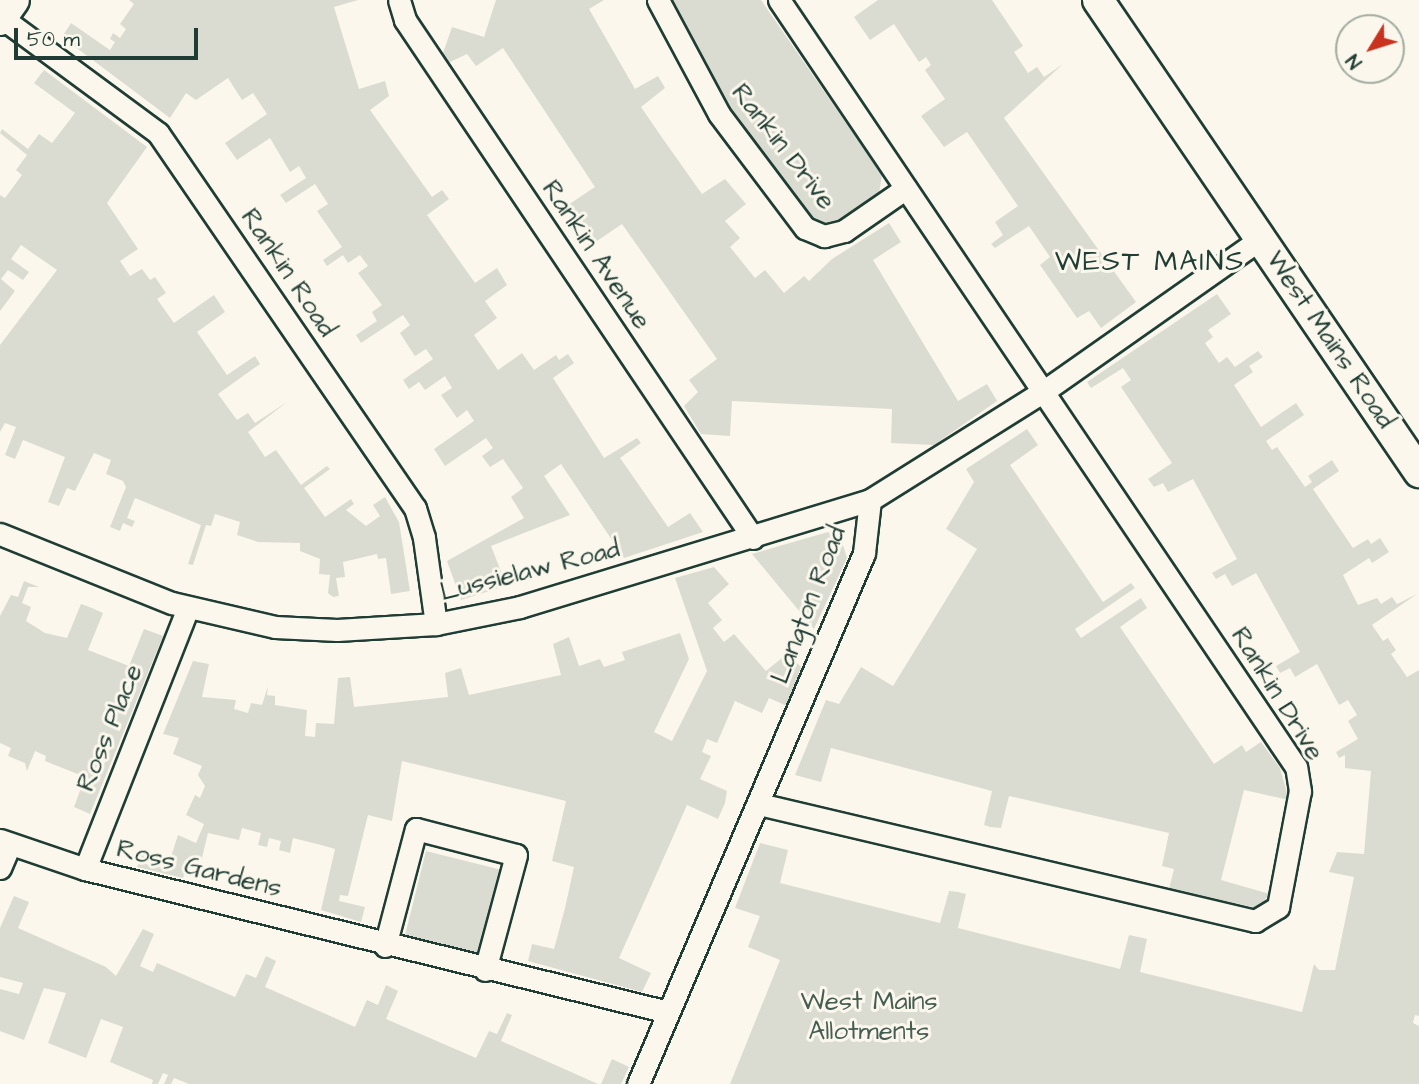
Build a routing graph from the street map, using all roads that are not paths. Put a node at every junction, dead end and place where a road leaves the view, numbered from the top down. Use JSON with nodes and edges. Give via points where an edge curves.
{"nodes":[{"id":1,"x":399,"y":0,"type":"edge"},
{"id":2,"x":658,"y":0,"type":"edge"},
{"id":3,"x":779,"y":0,"type":"edge"},
{"id":4,"x":1098,"y":0,"type":"edge"},
{"id":5,"x":5,"y":12,"type":"edge"},
{"id":6,"x":906,"y":188,"type":"junction"},
{"id":7,"x":1262,"y":238,"type":"junction"},
{"id":8,"x":1044,"y":391,"type":"junction"},
{"id":9,"x":1419,"y":472,"type":"edge"},
{"id":10,"x":870,"y":500,"type":"junction"},
{"id":11,"x":0,"y":534,"type":"edge"},
{"id":12,"x":753,"y":538,"type":"junction"},
{"id":13,"x":188,"y":608,"type":"junction"},
{"id":14,"x":436,"y":624,"type":"junction"},
{"id":15,"x":759,"y":804,"type":"junction"},
{"id":16,"x":5,"y":842,"type":"edge"},
{"id":17,"x":0,"y":868,"type":"edge"},
{"id":18,"x":85,"y":869,"type":"junction"},
{"id":19,"x":385,"y":946,"type":"junction"},
{"id":20,"x":485,"y":970,"type":"junction"},
{"id":21,"x":668,"y":1012,"type":"junction"},
{"id":22,"x":638,"y":1084,"type":"edge"}],
"edges":[{"from":1,"to":12,"type":"street","name":"Rankin Avenue","via":[[405,20]]},
{"from":2,"to":6,"type":"street","name":"Rankin Drive","via":[[719,114],[805,228],[824,236],[844,231]]},
{"from":3,"to":6,"type":"street","name":"Rankin Drive"},
{"from":4,"to":7,"type":"street","name":"West Mains Road"},
{"from":5,"to":14,"type":"street","name":"Rankin Road","via":[[159,133],[415,508],[424,538]]},
{"from":6,"to":8,"type":"street","name":"Rankin Drive"},
{"from":7,"to":8,"type":"street","name":"Langton Road"},
{"from":7,"to":9,"type":"street","name":"West Mains Road"},
{"from":8,"to":10,"type":"street","name":"Langton Road"},
{"from":8,"to":15,"type":"street","name":"Rankin Drive","via":[[1296,766],[1300,792],[1278,907],[1266,918],[1247,921]]},
{"from":10,"to":12,"type":"street","name":"Lussielaw Road"},
{"from":10,"to":15,"type":"street","name":"Langton Road","via":[[864,553]]},
{"from":11,"to":13,"type":"street","name":"Lussielaw Road"},
{"from":12,"to":14,"type":"street","name":"Lussielaw Road","via":[[520,607]]},
{"from":13,"to":14,"type":"street","name":"Lussielaw Road","via":[[295,629]]},
{"from":13,"to":18,"type":"street","name":"Ross Place"},
{"from":15,"to":21,"type":"street","name":"Langton Road"},
{"from":16,"to":17,"type":"street"},
{"from":16,"to":18,"type":"street","name":"Ross Gardens"},
{"from":18,"to":19,"type":"street","name":"Ross Gardens"},
{"from":19,"to":20,"type":"street","name":"Ross Gardens"},
{"from":19,"to":20,"type":"street","via":[[416,829],[516,855]]},
{"from":20,"to":21,"type":"street","name":"Ross Gardens"},
{"from":21,"to":22,"type":"street","name":"Langton Road"}]}
